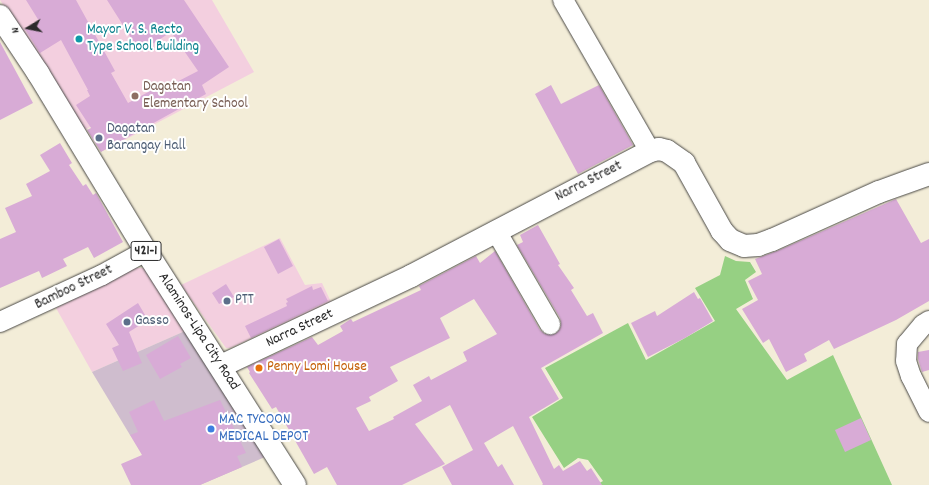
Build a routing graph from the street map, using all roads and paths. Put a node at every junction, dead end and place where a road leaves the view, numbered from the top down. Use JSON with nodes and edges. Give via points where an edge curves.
{"nodes":[{"id":1,"x":563,"y":0,"type":"edge"},
{"id":2,"x":0,"y":16,"type":"edge"},
{"id":3,"x":650,"y":151,"type":"junction"},
{"id":4,"x":929,"y":174,"type":"edge"},
{"id":5,"x":496,"y":231,"type":"junction"},
{"id":6,"x":146,"y":251,"type":"junction"},
{"id":7,"x":929,"y":321,"type":"edge"},
{"id":8,"x":0,"y":322,"type":"edge"},
{"id":9,"x":550,"y":324,"type":"dead end"},
{"id":10,"x":221,"y":366,"type":"junction"},
{"id":11,"x":929,"y":412,"type":"edge"},
{"id":12,"x":295,"y":485,"type":"edge"}],
"edges":[{"from":1,"to":3,"type":"street"},
{"from":2,"to":6,"type":"street","name":"Alaminos-Lipa City Road","number":"421-1","via":[[38,73]]},
{"from":3,"to":4,"type":"street","via":[[667,151],[684,163],[722,231],[730,240],[744,246],[772,240],[880,192]]},
{"from":3,"to":5,"type":"street","name":"Narra Street"},
{"from":5,"to":9,"type":"street"},
{"from":5,"to":10,"type":"street","name":"Narra Street","via":[[411,276]]},
{"from":6,"to":8,"type":"street","name":"Bamboo Street","via":[[102,275]]},
{"from":6,"to":10,"type":"street","name":"Alaminos-Lipa City Road","number":"421-1"},
{"from":7,"to":11,"type":"street","via":[[922,325],[907,344],[906,361]]},
{"from":10,"to":12,"type":"street","name":"Alaminos-Lipa City Road","number":"421-1"}]}
